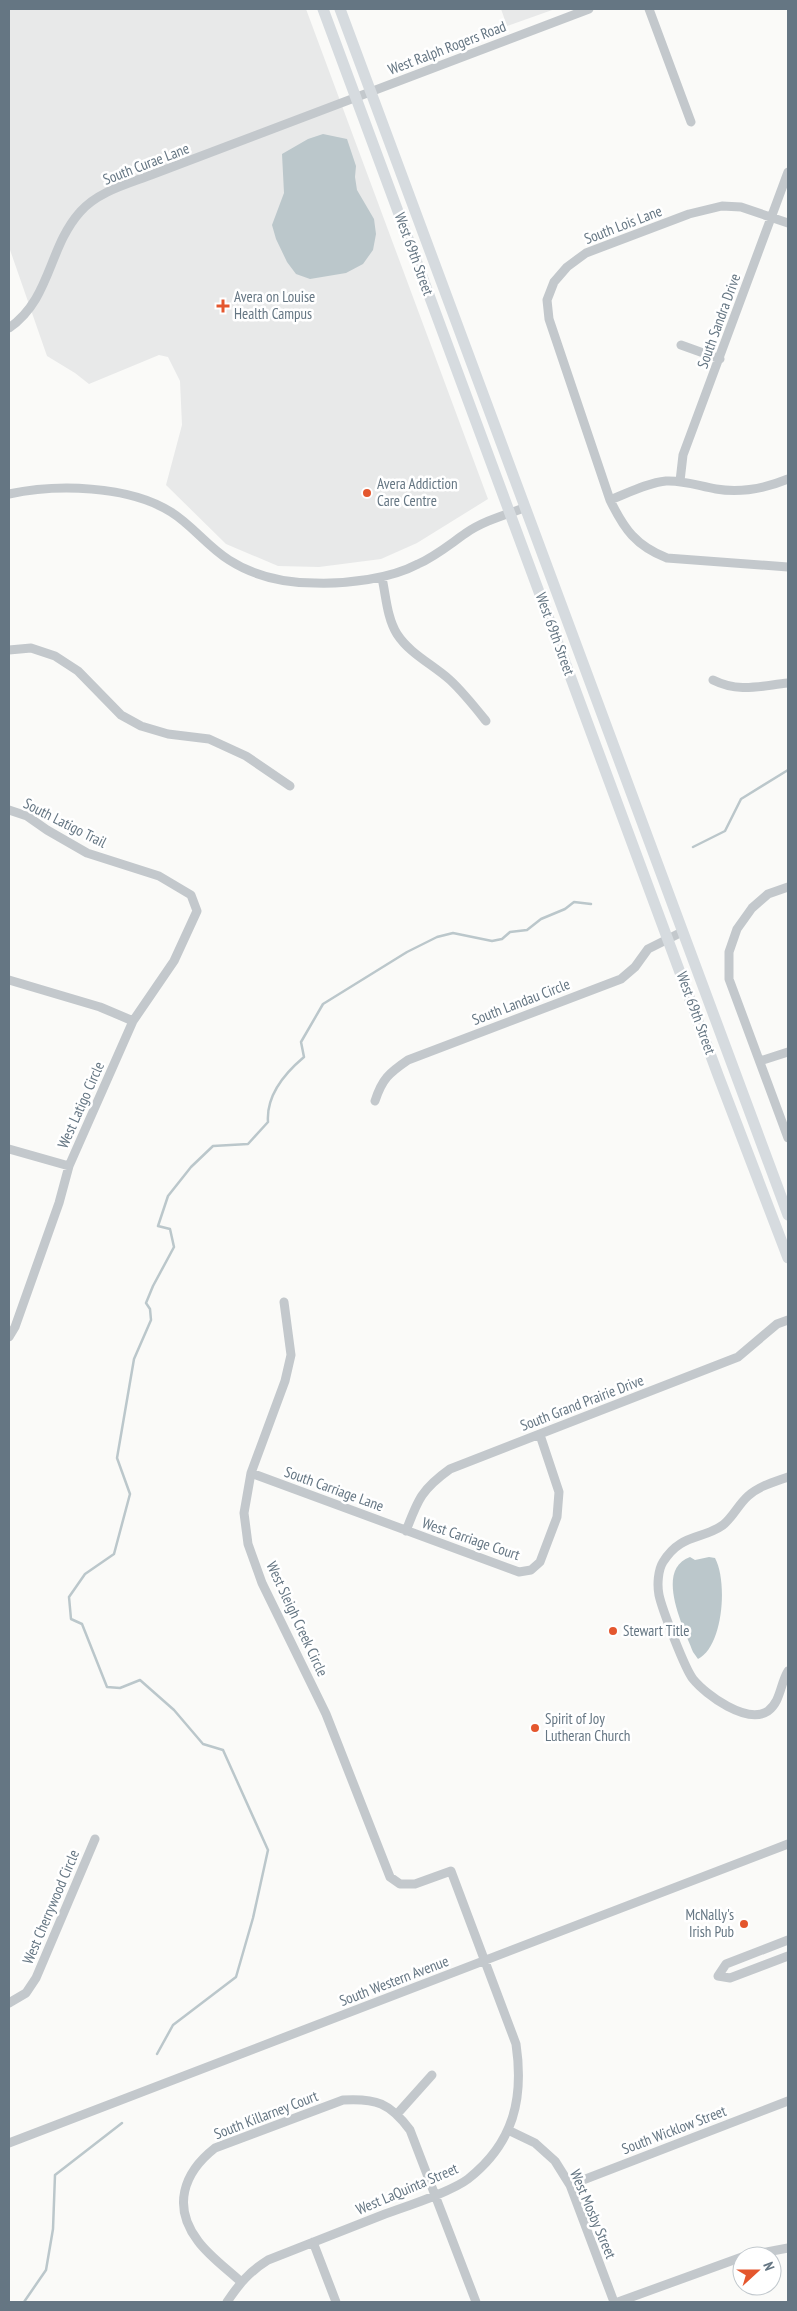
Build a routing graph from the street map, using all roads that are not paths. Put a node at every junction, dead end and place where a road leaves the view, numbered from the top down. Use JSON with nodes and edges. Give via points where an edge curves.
{"nodes":[{"id":1,"x":323,"y":9,"type":"edge"},
{"id":2,"x":340,"y":9,"type":"edge"},
{"id":3,"x":589,"y":9,"type":"edge"},
{"id":4,"x":649,"y":9,"type":"edge"},
{"id":5,"x":372,"y":93,"type":"junction"},
{"id":6,"x":356,"y":98,"type":"junction"},
{"id":7,"x":691,"y":122,"type":"dead end"},
{"id":8,"x":788,"y":172,"type":"edge"},
{"id":9,"x":772,"y":216,"type":"junction"},
{"id":10,"x":788,"y":223,"type":"edge"},
{"id":11,"x":9,"y":328,"type":"edge"},
{"id":12,"x":682,"y":345,"type":"dead end"},
{"id":13,"x":720,"y":359,"type":"junction"},
{"id":14,"x":788,"y":479,"type":"edge"},
{"id":15,"x":680,"y":481,"type":"junction"},
{"id":16,"x":9,"y":494,"type":"edge"},
{"id":17,"x":610,"y":500,"type":"junction"},
{"id":18,"x":524,"y":508,"type":"junction"},
{"id":19,"x":510,"y":513,"type":"junction"},
{"id":20,"x":788,"y":567,"type":"edge"},
{"id":21,"x":382,"y":578,"type":"junction"},
{"id":22,"x":9,"y":650,"type":"edge"},
{"id":23,"x":712,"y":680,"type":"dead end"},
{"id":24,"x":788,"y":683,"type":"edge"},
{"id":25,"x":486,"y":721,"type":"dead end"},
{"id":26,"x":290,"y":786,"type":"dead end"},
{"id":27,"x":9,"y":810,"type":"edge"},
{"id":28,"x":788,"y":887,"type":"edge"},
{"id":29,"x":191,"y":895,"type":"joint"},
{"id":30,"x":682,"y":932,"type":"junction"},
{"id":31,"x":668,"y":938,"type":"junction"},
{"id":32,"x":9,"y":980,"type":"edge"},
{"id":33,"x":133,"y":1021,"type":"junction"},
{"id":34,"x":788,"y":1052,"type":"edge"},
{"id":35,"x":760,"y":1061,"type":"junction"},
{"id":36,"x":734,"y":1069,"type":"junction"},
{"id":37,"x":718,"y":1075,"type":"junction"},
{"id":38,"x":375,"y":1101,"type":"dead end"},
{"id":39,"x":788,"y":1138,"type":"edge"},
{"id":40,"x":9,"y":1148,"type":"edge"},
{"id":41,"x":69,"y":1166,"type":"junction"},
{"id":42,"x":788,"y":1215,"type":"edge"},
{"id":43,"x":788,"y":1258,"type":"edge"},
{"id":44,"x":284,"y":1302,"type":"dead end"},
{"id":45,"x":788,"y":1320,"type":"edge"},
{"id":46,"x":9,"y":1337,"type":"edge"},
{"id":47,"x":540,"y":1435,"type":"junction"},
{"id":48,"x":252,"y":1473,"type":"junction"},
{"id":49,"x":788,"y":1477,"type":"edge"},
{"id":50,"x":406,"y":1531,"type":"junction"},
{"id":51,"x":788,"y":1671,"type":"edge"},
{"id":52,"x":95,"y":1839,"type":"dead end"},
{"id":53,"x":788,"y":1844,"type":"edge"},
{"id":54,"x":451,"y":1871,"type":"joint"},
{"id":55,"x":788,"y":1940,"type":"edge"},
{"id":56,"x":788,"y":1956,"type":"edge"},
{"id":57,"x":486,"y":1960,"type":"junction"},
{"id":58,"x":9,"y":2003,"type":"edge"},
{"id":59,"x":432,"y":2075,"type":"dead end"},
{"id":60,"x":788,"y":2101,"type":"edge"},
{"id":61,"x":398,"y":2113,"type":"junction"},
{"id":62,"x":508,"y":2130,"type":"junction"},
{"id":63,"x":9,"y":2143,"type":"edge"},
{"id":64,"x":570,"y":2185,"type":"junction"},
{"id":65,"x":436,"y":2195,"type":"junction"},
{"id":66,"x":313,"y":2242,"type":"junction"},
{"id":67,"x":732,"y":2261,"type":"edge"},
{"id":68,"x":240,"y":2281,"type":"junction"},
{"id":69,"x":227,"y":2302,"type":"edge"},
{"id":70,"x":336,"y":2302,"type":"edge"},
{"id":71,"x":476,"y":2302,"type":"edge"},
{"id":72,"x":614,"y":2302,"type":"edge"},
{"id":73,"x":618,"y":2302,"type":"edge"}],
"edges":[{"from":1,"to":6,"type":"main road","name":"West 69th Street"},
{"from":2,"to":5,"type":"main road","name":"West 69th Street"},
{"from":3,"to":5,"type":"street","name":"West Ralph Rogers Road"},
{"from":4,"to":7,"type":"street"},
{"from":5,"to":6,"type":"street","name":"West Ralph Rogers Road"},
{"from":5,"to":18,"type":"main road","name":"West 69th Street"},
{"from":6,"to":11,"type":"street","name":"South Curae Lane","via":[[96,199],[80,212],[60,242],[37,300]]},
{"from":6,"to":19,"type":"main road","name":"West 69th Street"},
{"from":8,"to":9,"type":"street","name":"South Sandra Drive"},
{"from":9,"to":10,"type":"street","name":"South Lois Lane"},
{"from":9,"to":13,"type":"street","name":"South Sandra Drive"},
{"from":9,"to":17,"type":"street","name":"South Lois Lane","via":[[741,207],[722,206],[689,214],[586,253],[554,282],[548,300],[549,319]]},
{"from":12,"to":13,"type":"street"},
{"from":13,"to":15,"type":"street","name":"South Sandra Drive","via":[[683,455]]},
{"from":14,"to":15,"type":"street","via":[[757,489],[736,490]]},
{"from":15,"to":17,"type":"street","via":[[651,484]]},
{"from":16,"to":21,"type":"street","via":[[30,489],[80,488],[137,496],[170,512],[228,560],[271,578],[316,583]]},
{"from":17,"to":20,"type":"street","name":"South Lois Lane","via":[[622,524],[636,540],[667,558]]},
{"from":18,"to":19,"type":"street"},
{"from":18,"to":30,"type":"main road","name":"West 69th Street"},
{"from":19,"to":21,"type":"street","via":[[466,532],[417,565]]},
{"from":19,"to":31,"type":"main road","name":"West 69th Street"},
{"from":21,"to":25,"type":"street","via":[[390,618],[397,633],[410,650],[449,679]]},
{"from":22,"to":26,"type":"street","via":[[31,648],[55,656],[78,671],[121,715],[140,726],[168,734],[210,739],[246,756]]},
{"from":23,"to":24,"type":"street","via":[[741,689]]},
{"from":27,"to":29,"type":"street","name":"South Latigo Trail","via":[[27,816],[87,853],[159,876]]},
{"from":28,"to":35,"type":"street","via":[[768,894],[752,908],[737,929],[729,952],[729,979]]},
{"from":29,"to":33,"type":"street","name":"West Latigo Circle","via":[[197,911],[191,927],[174,961]]},
{"from":30,"to":31,"type":"street","name":"South Landau Circle"},
{"from":30,"to":36,"type":"main road","name":"West 69th Street"},
{"from":31,"to":37,"type":"main road","name":"West 69th Street"},
{"from":31,"to":38,"type":"street","name":"South Landau Circle","via":[[648,949],[621,979],[408,1060],[381,1083]]},
{"from":32,"to":33,"type":"street","via":[[100,1007]]},
{"from":33,"to":41,"type":"street","name":"West Latigo Circle"},
{"from":34,"to":35,"type":"street"},
{"from":35,"to":39,"type":"street"},
{"from":36,"to":37,"type":"main road"},
{"from":36,"to":42,"type":"main road","name":"West 69th Street"},
{"from":37,"to":43,"type":"main road","name":"West 69th Street"},
{"from":40,"to":41,"type":"street"},
{"from":41,"to":46,"type":"street","name":"West Latigo Circle","via":[[59,1203]]},
{"from":44,"to":48,"type":"street","name":"West Sleigh Creek Circle","via":[[291,1355]]},
{"from":45,"to":47,"type":"street","name":"South Grand Prairie Drive","via":[[777,1324],[738,1358]]},
{"from":47,"to":50,"type":"street","name":"South Grand Prairie Drive","via":[[450,1469],[419,1498]]},
{"from":47,"to":50,"type":"street","name":"West Carriage Court","via":[[559,1492],[557,1517],[540,1562],[530,1570],[519,1572]]},
{"from":48,"to":50,"type":"street","name":"South Carriage Lane"},
{"from":48,"to":54,"type":"street","name":"West Sleigh Creek Circle","via":[[244,1512],[248,1544],[262,1583],[326,1714],[390,1877],[400,1884],[415,1884]]},
{"from":49,"to":51,"type":"street","via":[[763,1486],[747,1497],[721,1526],[689,1538],[674,1548],[662,1563],[658,1578],[659,1595],[683,1660],[692,1678],[707,1693],[726,1706],[756,1715],[767,1711],[777,1701]]},
{"from":52,"to":58,"type":"street","name":"West Cherrywood Circle","via":[[36,1978],[26,1992]]},
{"from":53,"to":57,"type":"street","name":"South Western Avenue"},
{"from":54,"to":57,"type":"street","name":"West LaQuinta Street"},
{"from":55,"to":56,"type":"street","via":[[726,1964],[718,1976],[730,1978]]},
{"from":57,"to":62,"type":"street","name":"West LaQuinta Street","via":[[516,2044],[520,2071],[519,2097]]},
{"from":57,"to":63,"type":"street","name":"South Western Avenue"},
{"from":59,"to":61,"type":"street"},
{"from":60,"to":64,"type":"street","name":"South Wicklow Street"},
{"from":61,"to":65,"type":"street","name":"South Killarney Court","via":[[410,2130]]},
{"from":61,"to":68,"type":"street","name":"South Killarney Court","via":[[383,2103],[364,2099],[343,2100],[215,2148],[201,2159],[184,2188],[183,2210],[187,2225],[199,2243]]},
{"from":62,"to":64,"type":"street","name":"West Mosby Street","via":[[535,2143],[555,2161]]},
{"from":62,"to":65,"type":"street","name":"West LaQuinta Street","via":[[500,2146],[467,2180]]},
{"from":64,"to":72,"type":"street","name":"West Mosby Street"},
{"from":65,"to":66,"type":"street","name":"West LaQuinta Street"},
{"from":65,"to":71,"type":"street","name":"South Killarney Court"},
{"from":66,"to":68,"type":"street","name":"West LaQuinta Street","via":[[268,2260]]},
{"from":66,"to":70,"type":"street"},
{"from":67,"to":73,"type":"street"},
{"from":68,"to":69,"type":"street","name":"West LaQuinta Street"}]}
